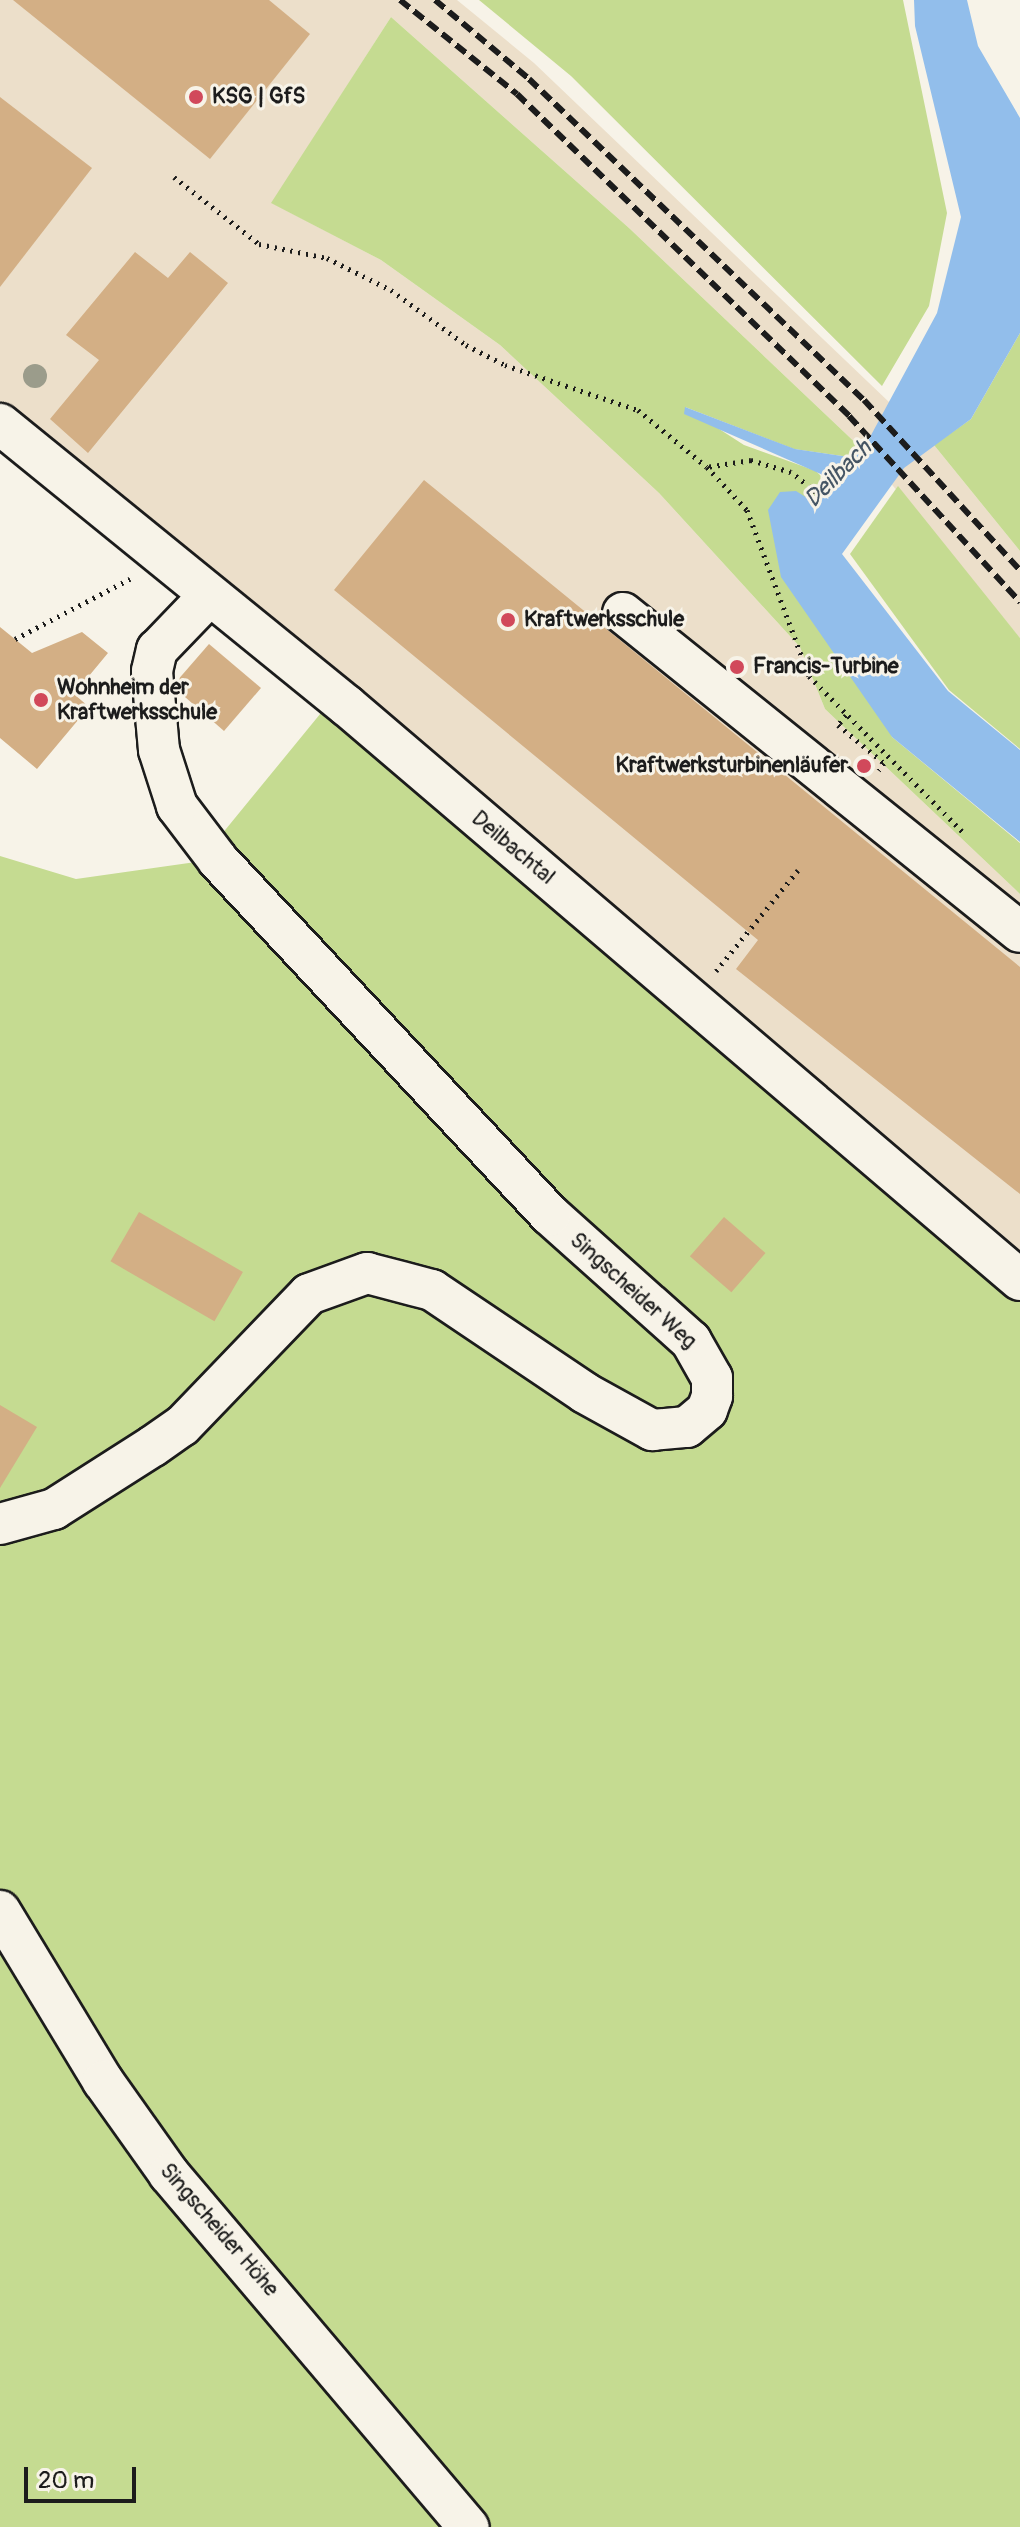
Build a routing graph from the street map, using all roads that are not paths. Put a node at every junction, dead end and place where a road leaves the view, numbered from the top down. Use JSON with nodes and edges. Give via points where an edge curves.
{"nodes":[{"id":1,"x":0,"y":424,"type":"edge"},
{"id":2,"x":209,"y":596,"type":"junction"},
{"id":3,"x":623,"y":613,"type":"dead end"},
{"id":4,"x":1020,"y":932,"type":"edge"},
{"id":5,"x":1020,"y":1280,"type":"edge"},
{"id":6,"x":0,"y":1524,"type":"edge"},
{"id":7,"x":0,"y":1911,"type":"edge"},
{"id":8,"x":468,"y":2527,"type":"edge"}],
"edges":[{"from":1,"to":2,"type":"street","name":"Deilbachtal"},
{"from":2,"to":5,"type":"street","name":"Deilbachtal","via":[[346,705]]},
{"from":2,"to":6,"type":"street","name":"Singscheider Weg","via":[[157,650],[152,671],[159,750],[177,806],[218,860],[550,1215],[691,1341],[712,1378],[712,1396],[707,1410],[687,1427],[652,1430],[585,1393],[432,1290],[367,1273],[309,1294],[182,1426],[153,1446],[54,1509]]},
{"from":3,"to":4,"type":"street"},
{"from":7,"to":8,"type":"street","name":"Singscheider Höhe","via":[[103,2081],[169,2174]]}]}
